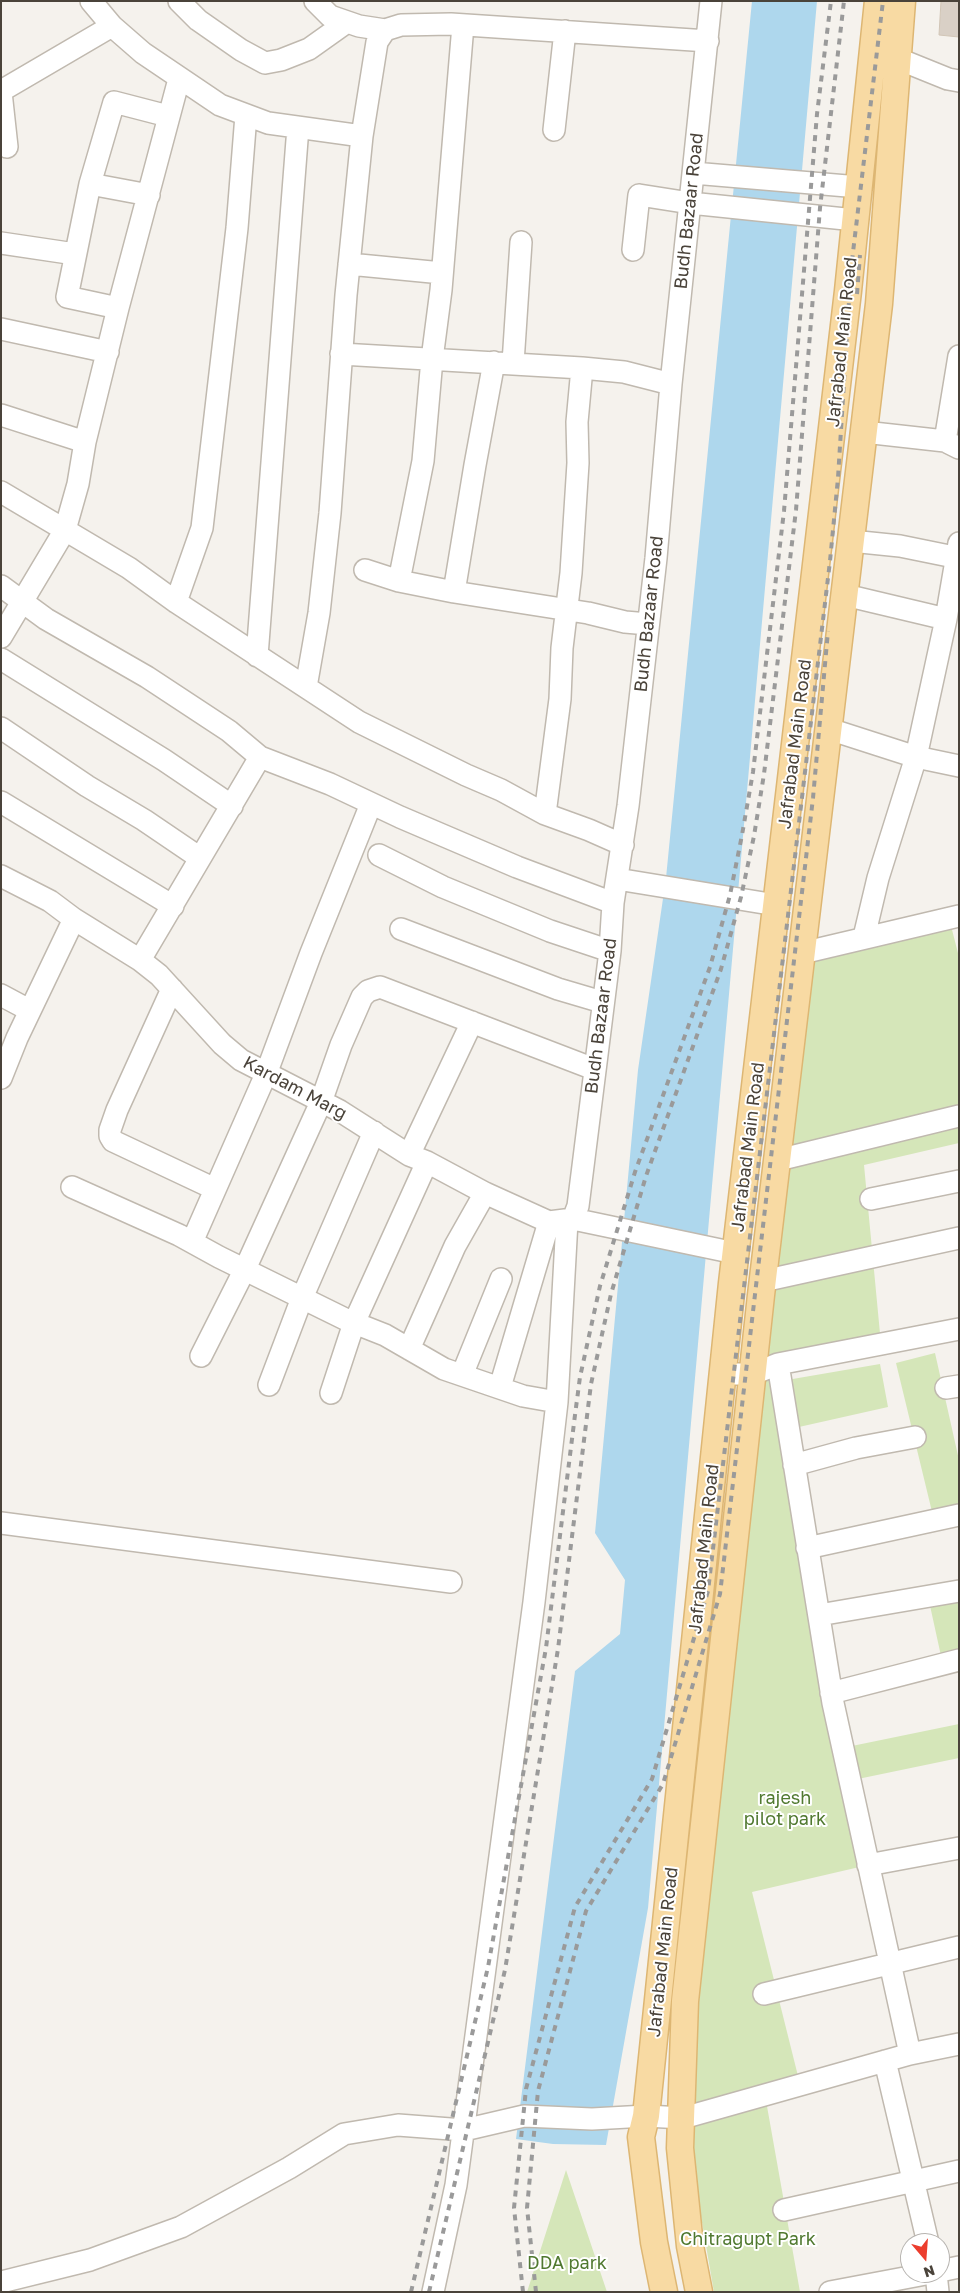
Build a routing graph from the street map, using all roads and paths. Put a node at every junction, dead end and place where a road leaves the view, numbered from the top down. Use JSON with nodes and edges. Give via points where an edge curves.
{"nodes":[{"id":1,"x":90,"y":1,"type":"edge"},
{"id":2,"x":179,"y":1,"type":"edge"},
{"id":3,"x":315,"y":1,"type":"edge"},
{"id":4,"x":711,"y":1,"type":"edge"},
{"id":5,"x":878,"y":1,"type":"edge"},
{"id":6,"x":902,"y":1,"type":"edge"},
{"id":7,"x":347,"y":22,"type":"junction"},
{"id":8,"x":463,"y":25,"type":"junction"},
{"id":9,"x":112,"y":26,"type":"junction"},
{"id":10,"x":385,"y":30,"type":"junction"},
{"id":11,"x":565,"y":31,"type":"junction"},
{"id":12,"x":708,"y":41,"type":"junction"},
{"id":13,"x":896,"y":58,"type":"junction"},
{"id":14,"x":179,"y":78,"type":"junction"},
{"id":15,"x":959,"y":81,"type":"edge"},
{"id":16,"x":1,"y":92,"type":"edge"},
{"id":17,"x":246,"y":115,"type":"junction"},
{"id":18,"x":168,"y":116,"type":"junction"},
{"id":19,"x":298,"y":127,"type":"junction"},
{"id":20,"x":554,"y":130,"type":"dead end"},
{"id":21,"x":362,"y":136,"type":"junction"},
{"id":22,"x":7,"y":148,"type":"dead end"},
{"id":23,"x":693,"y":173,"type":"junction"},
{"id":24,"x":90,"y":184,"type":"junction"},
{"id":25,"x":859,"y":187,"type":"junction"},
{"id":26,"x":149,"y":195,"type":"junction"},
{"id":27,"x":690,"y":203,"type":"junction"},
{"id":28,"x":855,"y":220,"type":"junction"},
{"id":29,"x":521,"y":242,"type":"dead end"},
{"id":30,"x":1,"y":243,"type":"edge"},
{"id":31,"x":633,"y":250,"type":"dead end"},
{"id":32,"x":75,"y":254,"type":"junction"},
{"id":33,"x":349,"y":264,"type":"junction"},
{"id":34,"x":442,"y":273,"type":"junction"},
{"id":35,"x":118,"y":308,"type":"junction"},
{"id":36,"x":1,"y":328,"type":"edge"},
{"id":37,"x":108,"y":352,"type":"junction"},
{"id":38,"x":341,"y":354,"type":"junction"},
{"id":39,"x":959,"y":356,"type":"edge"},
{"id":40,"x":432,"y":359,"type":"junction"},
{"id":41,"x":503,"y":363,"type":"junction"},
{"id":42,"x":582,"y":368,"type":"junction"},
{"id":43,"x":671,"y":384,"type":"junction"},
{"id":44,"x":1,"y":415,"type":"edge"},
{"id":45,"x":864,"y":432,"type":"junction"},
{"id":46,"x":85,"y":442,"type":"junction"},
{"id":47,"x":952,"y":445,"type":"edge"},
{"id":48,"x":1,"y":492,"type":"edge"},
{"id":49,"x":65,"y":530,"type":"junction"},
{"id":50,"x":851,"y":541,"type":"junction"},
{"id":51,"x":958,"y":552,"type":"edge"},
{"id":52,"x":365,"y":570,"type":"dead end"},
{"id":53,"x":399,"y":581,"type":"junction"},
{"id":54,"x":1,"y":586,"type":"edge"},
{"id":55,"x":454,"y":592,"type":"junction"},
{"id":56,"x":845,"y":595,"type":"junction"},
{"id":57,"x":20,"y":602,"type":"junction"},
{"id":58,"x":176,"y":602,"type":"junction"},
{"id":59,"x":566,"y":610,"type":"junction"},
{"id":60,"x":946,"y":619,"type":"junction"},
{"id":61,"x":648,"y":624,"type":"junction"},
{"id":62,"x":1,"y":636,"type":"edge"},
{"id":63,"x":258,"y":656,"type":"junction"},
{"id":64,"x":1,"y":659,"type":"edge"},
{"id":65,"x":306,"y":688,"type":"junction"},
{"id":66,"x":1,"y":728,"type":"edge"},
{"id":67,"x":829,"y":729,"type":"junction"},
{"id":68,"x":260,"y":757,"type":"junction"},
{"id":69,"x":916,"y":758,"type":"junction"},
{"id":70,"x":959,"y":766,"type":"edge"},
{"id":71,"x":1,"y":802,"type":"edge"},
{"id":72,"x":371,"y":804,"type":"junction"},
{"id":73,"x":232,"y":806,"type":"junction"},
{"id":74,"x":545,"y":814,"type":"junction"},
{"id":75,"x":623,"y":845,"type":"junction"},
{"id":76,"x":379,"y":855,"type":"dead end"},
{"id":77,"x":200,"y":858,"type":"junction"},
{"id":78,"x":1,"y":876,"type":"edge"},
{"id":79,"x":617,"y":879,"type":"junction"},
{"id":80,"x":613,"y":903,"type":"junction"},
{"id":81,"x":776,"y":905,"type":"junction"},
{"id":82,"x":173,"y":906,"type":"junction"},
{"id":83,"x":959,"y":916,"type":"edge"},
{"id":84,"x":74,"y":919,"type":"junction"},
{"id":85,"x":401,"y":929,"type":"dead end"},
{"id":86,"x":864,"y":937,"type":"junction"},
{"id":87,"x":610,"y":951,"type":"junction"},
{"id":88,"x":802,"y":953,"type":"junction"},
{"id":89,"x":140,"y":960,"type":"junction"},
{"id":90,"x":172,"y":989,"type":"junction"},
{"id":91,"x":1,"y":994,"type":"edge"},
{"id":92,"x":602,"y":1002,"type":"junction"},
{"id":93,"x":30,"y":1010,"type":"junction"},
{"id":94,"x":472,"y":1022,"type":"junction"},
{"id":95,"x":594,"y":1069,"type":"junction"},
{"id":96,"x":266,"y":1074,"type":"junction"},
{"id":97,"x":1,"y":1078,"type":"edge"},
{"id":98,"x":321,"y":1102,"type":"junction"},
{"id":99,"x":959,"y":1116,"type":"edge"},
{"id":100,"x":374,"y":1132,"type":"junction"},
{"id":101,"x":418,"y":1158,"type":"junction"},
{"id":102,"x":778,"y":1160,"type":"junction"},
{"id":103,"x":959,"y":1181,"type":"edge"},
{"id":104,"x":72,"y":1187,"type":"dead end"},
{"id":105,"x":215,"y":1189,"type":"junction"},
{"id":106,"x":485,"y":1193,"type":"junction"},
{"id":107,"x":870,"y":1199,"type":"dead end"},
{"id":108,"x":563,"y":1221,"type":"junction"},
{"id":109,"x":959,"y":1238,"type":"edge"},
{"id":110,"x":192,"y":1242,"type":"junction"},
{"id":111,"x":736,"y":1253,"type":"junction"},
{"id":112,"x":245,"y":1269,"type":"junction"},
{"id":113,"x":501,"y":1279,"type":"dead end"},
{"id":114,"x":763,"y":1281,"type":"junction"},
{"id":115,"x":302,"y":1298,"type":"junction"},
{"id":116,"x":354,"y":1323,"type":"junction"},
{"id":117,"x":959,"y":1329,"type":"edge"},
{"id":118,"x":409,"y":1349,"type":"junction"},
{"id":119,"x":200,"y":1356,"type":"dead end"},
{"id":120,"x":778,"y":1364,"type":"junction"},
{"id":121,"x":722,"y":1374,"type":"junction"},
{"id":122,"x":753,"y":1374,"type":"junction"},
{"id":123,"x":462,"y":1375,"type":"junction"},
{"id":124,"x":269,"y":1385,"type":"dead end"},
{"id":125,"x":500,"y":1388,"type":"junction"},
{"id":126,"x":331,"y":1393,"type":"dead end"},
{"id":127,"x":557,"y":1402,"type":"junction"},
{"id":128,"x":915,"y":1437,"type":"dead end"},
{"id":129,"x":794,"y":1465,"type":"junction"},
{"id":130,"x":959,"y":1515,"type":"edge"},
{"id":131,"x":1,"y":1523,"type":"edge"},
{"id":132,"x":808,"y":1548,"type":"junction"},
{"id":133,"x":451,"y":1582,"type":"dead end"},
{"id":134,"x":959,"y":1591,"type":"edge"},
{"id":135,"x":819,"y":1616,"type":"junction"},
{"id":136,"x":959,"y":1660,"type":"edge"},
{"id":137,"x":832,"y":1692,"type":"junction"},
{"id":138,"x":959,"y":1848,"type":"edge"},
{"id":139,"x":868,"y":1865,"type":"junction"},
{"id":140,"x":959,"y":1947,"type":"edge"},
{"id":141,"x":890,"y":1963,"type":"junction"},
{"id":142,"x":764,"y":1994,"type":"dead end"},
{"id":143,"x":959,"y":2044,"type":"edge"},
{"id":144,"x":910,"y":2054,"type":"junction"},
{"id":145,"x":886,"y":2061,"type":"junction"},
{"id":146,"x":646,"y":2116,"type":"junction"},
{"id":147,"x":682,"y":2118,"type":"junction"},
{"id":148,"x":464,"y":2130,"type":"junction"},
{"id":149,"x":959,"y":2172,"type":"edge"},
{"id":150,"x":913,"y":2182,"type":"junction"},
{"id":151,"x":784,"y":2210,"type":"dead end"},
{"id":152,"x":926,"y":2233,"type":"edge"},
{"id":153,"x":900,"y":2279,"type":"edge"},
{"id":154,"x":1,"y":2282,"type":"edge"},
{"id":155,"x":433,"y":2292,"type":"edge"},
{"id":156,"x":664,"y":2292,"type":"edge"},
{"id":157,"x":699,"y":2292,"type":"edge"},
{"id":158,"x":830,"y":2292,"type":"edge"}],
"edges":[{"from":1,"to":9,"type":"street"},
{"from":2,"to":7,"type":"street","via":[[198,20],[265,63],[309,48]]},
{"from":3,"to":7,"type":"street","via":[[330,16]]},
{"from":4,"to":12,"type":"street","name":"Budh Bazaar Road"},
{"from":5,"to":25,"type":"main road","name":"Jafrabad Main Road"},
{"from":6,"to":13,"type":"main road","name":"Jafrabad Main Road"},
{"from":7,"to":10,"type":"street"},
{"from":8,"to":10,"type":"street","via":[[401,25]]},
{"from":8,"to":11,"type":"street"},
{"from":8,"to":34,"type":"street"},
{"from":9,"to":14,"type":"street"},
{"from":9,"to":16,"type":"street"},
{"from":10,"to":21,"type":"street","via":[[377,42]]},
{"from":11,"to":12,"type":"street"},
{"from":11,"to":20,"type":"street"},
{"from":12,"to":23,"type":"street","name":"Budh Bazaar Road"},
{"from":13,"to":15,"type":"street"},
{"from":13,"to":45,"type":"main road","name":"Jafrabad Main Road","via":[[879,304]]},
{"from":14,"to":17,"type":"street","via":[[220,104]]},
{"from":14,"to":18,"type":"street"},
{"from":16,"to":22,"type":"street"},
{"from":17,"to":19,"type":"street","via":[[268,123]]},
{"from":17,"to":58,"type":"street","via":[[237,228],[202,528]]},
{"from":18,"to":24,"type":"street","via":[[114,102]]},
{"from":18,"to":26,"type":"street"},
{"from":19,"to":21,"type":"street"},
{"from":19,"to":63,"type":"street"},
{"from":21,"to":33,"type":"street"},
{"from":23,"to":25,"type":"street"},
{"from":23,"to":27,"type":"street","name":"Budh Bazaar Road"},
{"from":24,"to":26,"type":"street"},
{"from":24,"to":32,"type":"street"},
{"from":25,"to":28,"type":"main road","name":"Jafrabad Main Road"},
{"from":26,"to":35,"type":"street"},
{"from":27,"to":28,"type":"street"},
{"from":27,"to":31,"type":"street","via":[[639,195]]},
{"from":27,"to":43,"type":"street","name":"Budh Bazaar Road"},
{"from":28,"to":81,"type":"main road","name":"Jafrabad Main Road"},
{"from":29,"to":41,"type":"street"},
{"from":30,"to":32,"type":"street"},
{"from":32,"to":35,"type":"street","via":[[66,296]]},
{"from":33,"to":34,"type":"street"},
{"from":33,"to":38,"type":"street"},
{"from":34,"to":40,"type":"street"},
{"from":35,"to":37,"type":"street"},
{"from":36,"to":37,"type":"street"},
{"from":37,"to":46,"type":"street"},
{"from":38,"to":40,"type":"street"},
{"from":38,"to":65,"type":"street","via":[[329,521],[319,613]]},
{"from":39,"to":47,"type":"street"},
{"from":40,"to":41,"type":"street"},
{"from":40,"to":53,"type":"street","via":[[423,461]]},
{"from":41,"to":42,"type":"street"},
{"from":41,"to":55,"type":"street","via":[[475,465]]},
{"from":42,"to":43,"type":"street","via":[[624,372]]},
{"from":42,"to":59,"type":"street"},
{"from":43,"to":61,"type":"street","name":"Budh Bazaar Road"},
{"from":44,"to":46,"type":"street"},
{"from":45,"to":47,"type":"street"},
{"from":45,"to":50,"type":"main road","name":"Jafrabad Main Road"},
{"from":46,"to":49,"type":"street"},
{"from":48,"to":49,"type":"street"},
{"from":49,"to":57,"type":"street"},
{"from":49,"to":58,"type":"street","via":[[129,568]]},
{"from":50,"to":51,"type":"street"},
{"from":50,"to":56,"type":"main road","name":"Jafrabad Main Road"},
{"from":51,"to":60,"type":"street"},
{"from":52,"to":53,"type":"street"},
{"from":53,"to":55,"type":"street"},
{"from":54,"to":57,"type":"street"},
{"from":55,"to":59,"type":"street"},
{"from":56,"to":60,"type":"street"},
{"from":56,"to":67,"type":"main road","name":"Jafrabad Main Road"},
{"from":57,"to":62,"type":"street"},
{"from":57,"to":68,"type":"street","via":[[147,677]]},
{"from":58,"to":63,"type":"street"},
{"from":59,"to":61,"type":"street"},
{"from":59,"to":74,"type":"street","via":[[560,699]]},
{"from":60,"to":69,"type":"street"},
{"from":61,"to":75,"type":"street","name":"Budh Bazaar Road"},
{"from":63,"to":65,"type":"street"},
{"from":64,"to":73,"type":"street"},
{"from":65,"to":74,"type":"street","via":[[359,722]]},
{"from":66,"to":77,"type":"street"},
{"from":67,"to":69,"type":"street"},
{"from":67,"to":88,"type":"main road","name":"Jafrabad Main Road"},
{"from":68,"to":72,"type":"street"},
{"from":68,"to":73,"type":"street"},
{"from":69,"to":70,"type":"street"},
{"from":69,"to":86,"type":"street","via":[[878,878]]},
{"from":71,"to":82,"type":"street"},
{"from":72,"to":80,"type":"street","via":[[518,867]]},
{"from":72,"to":96,"type":"street"},
{"from":73,"to":77,"type":"street"},
{"from":74,"to":75,"type":"street"},
{"from":75,"to":79,"type":"street","name":"Budh Bazaar Road"},
{"from":76,"to":87,"type":"street","via":[[443,887],[550,931]]},
{"from":77,"to":82,"type":"street"},
{"from":78,"to":84,"type":"street","name":"Kardam Marg","via":[[50,901]]},
{"from":79,"to":80,"type":"street","name":"Budh Bazaar Road"},
{"from":79,"to":81,"type":"street"},
{"from":80,"to":87,"type":"street","name":"Budh Bazaar Road"},
{"from":81,"to":111,"type":"main road","name":"Jafrabad Main Road"},
{"from":82,"to":89,"type":"street"},
{"from":83,"to":86,"type":"street"},
{"from":84,"to":89,"type":"street","name":"Kardam Marg"},
{"from":84,"to":93,"type":"street"},
{"from":85,"to":92,"type":"street","via":[[558,989]]},
{"from":86,"to":88,"type":"street"},
{"from":87,"to":92,"type":"street","name":"Budh Bazaar Road"},
{"from":88,"to":102,"type":"main road","name":"Jafrabad Main Road"},
{"from":89,"to":90,"type":"street","name":"Kardam Marg"},
{"from":90,"to":96,"type":"street","name":"Kardam Marg","via":[[222,1044],[241,1060]]},
{"from":90,"to":105,"type":"street","via":[[117,1110],[110,1136],[113,1141]]},
{"from":91,"to":93,"type":"street"},
{"from":92,"to":95,"type":"street","name":"Budh Bazaar Road"},
{"from":93,"to":97,"type":"street"},
{"from":94,"to":95,"type":"street"},
{"from":94,"to":98,"type":"street","via":[[380,987],[368,991],[362,997],[341,1045]]},
{"from":94,"to":101,"type":"street"},
{"from":95,"to":108,"type":"street","name":"Budh Bazaar Road","via":[[578,1206]]},
{"from":96,"to":98,"type":"street","name":"Kardam Marg"},
{"from":96,"to":105,"type":"street"},
{"from":98,"to":100,"type":"street","name":"Kardam Marg"},
{"from":98,"to":112,"type":"street"},
{"from":99,"to":102,"type":"street"},
{"from":100,"to":101,"type":"street","name":"Kardam Marg"},
{"from":100,"to":115,"type":"street"},
{"from":101,"to":106,"type":"street","name":"Kardam Marg"},
{"from":101,"to":116,"type":"street"},
{"from":102,"to":114,"type":"main road","name":"Jafrabad Main Road"},
{"from":103,"to":107,"type":"street"},
{"from":104,"to":110,"type":"street"},
{"from":105,"to":110,"type":"street"},
{"from":106,"to":108,"type":"street","name":"Kardam Marg"},
{"from":106,"to":118,"type":"street","via":[[455,1246]]},
{"from":108,"to":111,"type":"street","name":"Kardam Marg"},
{"from":108,"to":125,"type":"street"},
{"from":108,"to":127,"type":"street"},
{"from":109,"to":114,"type":"street"},
{"from":110,"to":112,"type":"street"},
{"from":111,"to":121,"type":"main road","name":"Jafrabad Main Road"},
{"from":112,"to":115,"type":"street"},
{"from":112,"to":119,"type":"street"},
{"from":113,"to":123,"type":"street"},
{"from":114,"to":122,"type":"main road","name":"Jafrabad Main Road"},
{"from":115,"to":116,"type":"street"},
{"from":115,"to":124,"type":"street"},
{"from":116,"to":118,"type":"street"},
{"from":116,"to":126,"type":"street"},
{"from":117,"to":120,"type":"street"},
{"from":118,"to":123,"type":"street","via":[[444,1369]]},
{"from":120,"to":122,"type":"street"},
{"from":120,"to":129,"type":"street"},
{"from":121,"to":122,"type":"street"},
{"from":121,"to":146,"type":"main road","name":"Jafrabad Main Road"},
{"from":122,"to":147,"type":"main road","name":"Jafrabad Main Road","via":[[685,2001]]},
{"from":123,"to":125,"type":"street"},
{"from":125,"to":127,"type":"street"},
{"from":127,"to":148,"type":"street","via":[[534,1602]]},
{"from":128,"to":129,"type":"street","via":[[856,1448]]},
{"from":129,"to":132,"type":"street"},
{"from":130,"to":132,"type":"street"},
{"from":131,"to":133,"type":"street"},
{"from":132,"to":135,"type":"street"},
{"from":134,"to":135,"type":"street"},
{"from":135,"to":137,"type":"street"},
{"from":136,"to":137,"type":"street"},
{"from":137,"to":139,"type":"street"},
{"from":138,"to":139,"type":"street"},
{"from":139,"to":141,"type":"street"},
{"from":140,"to":141,"type":"street"},
{"from":141,"to":142,"type":"street"},
{"from":141,"to":144,"type":"street"},
{"from":143,"to":144,"type":"street"},
{"from":144,"to":145,"type":"street"},
{"from":145,"to":147,"type":"street"},
{"from":145,"to":150,"type":"street"},
{"from":146,"to":147,"type":"street"},
{"from":146,"to":148,"type":"street","via":[[592,2119],[524,2116]]},
{"from":146,"to":156,"type":"main road","name":"Jafrabad Main Road","via":[[641,2137],[654,2242]]},
{"from":147,"to":157,"type":"main road","name":"Jafrabad Main Road","via":[[680,2148],[690,2246]]},
{"from":148,"to":154,"type":"street","via":[[398,2125],[344,2134],[182,2228],[90,2260]]},
{"from":148,"to":155,"type":"street","via":[[456,2186]]},
{"from":149,"to":150,"type":"street"},
{"from":150,"to":151,"type":"street"},
{"from":150,"to":152,"type":"street"},
{"from":153,"to":158,"type":"street"}]}
